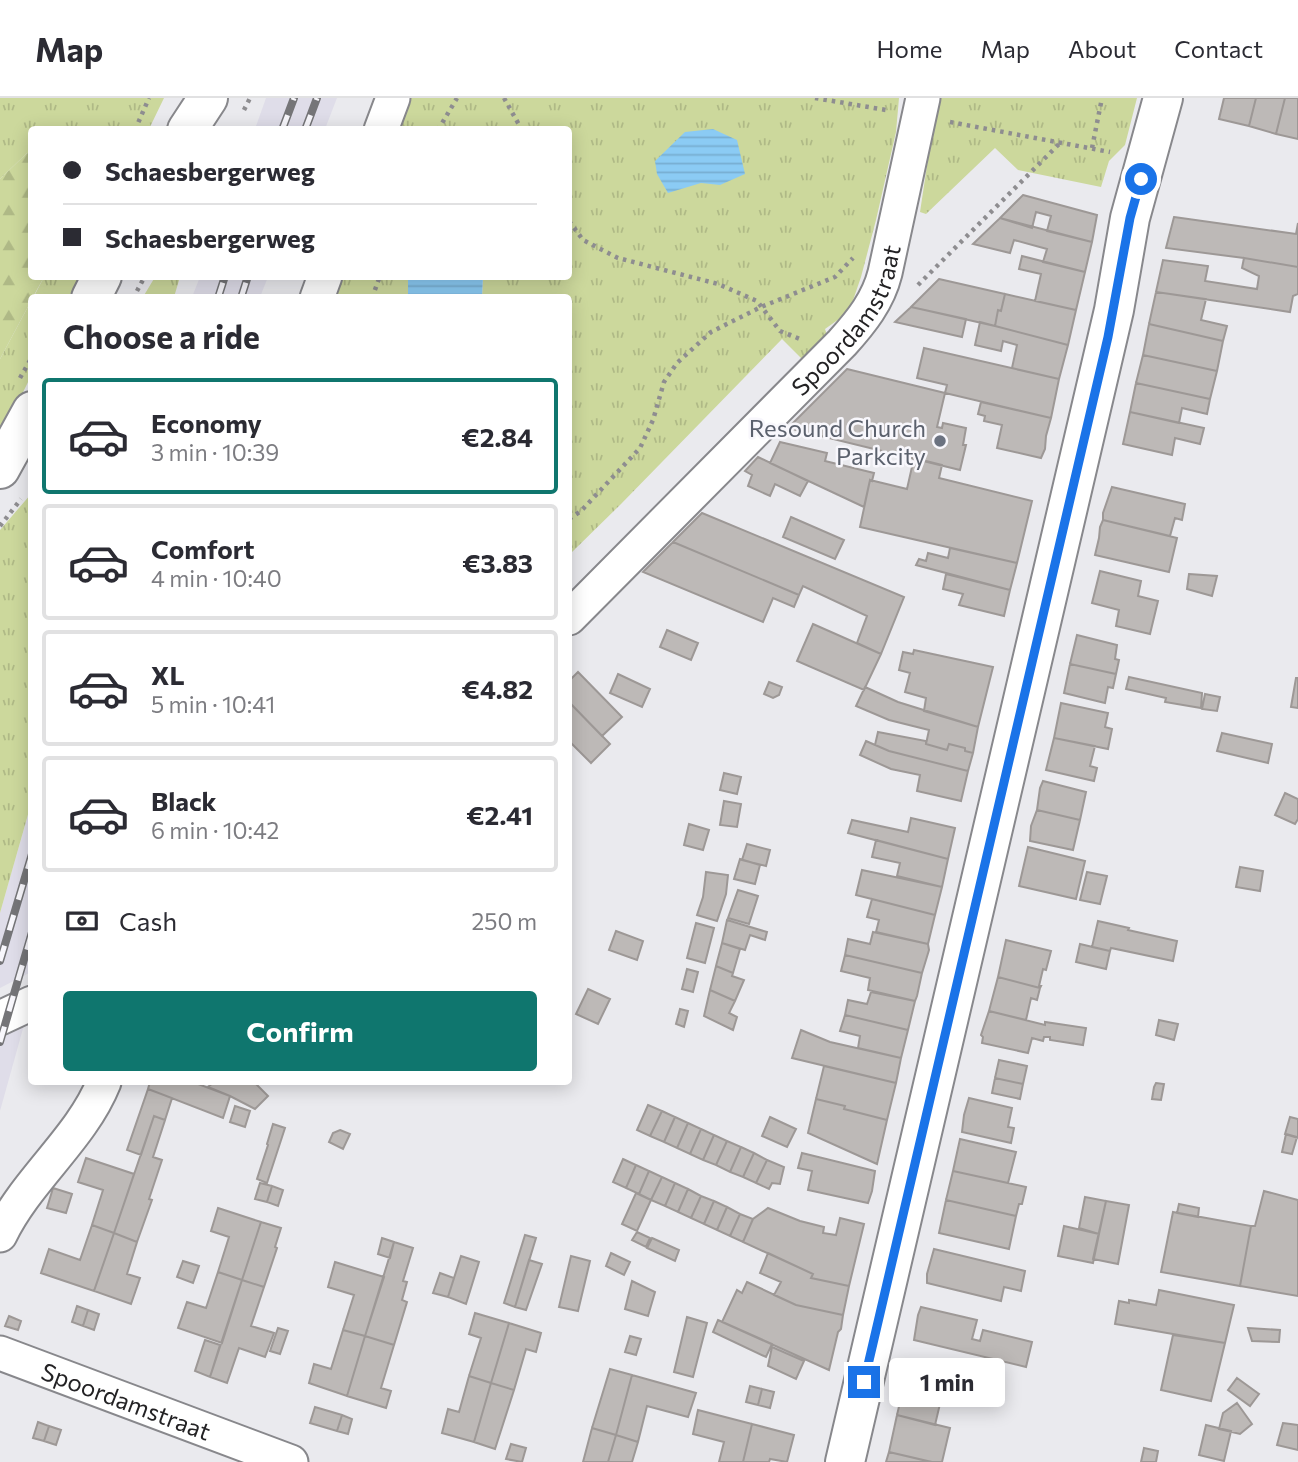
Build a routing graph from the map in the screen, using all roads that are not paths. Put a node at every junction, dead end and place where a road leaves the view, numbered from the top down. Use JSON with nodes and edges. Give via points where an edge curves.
{"nodes":[{"id":1,"x":179,"y":98,"type":"edge"},
{"id":2,"x":208,"y":98,"type":"edge"},
{"id":3,"x":394,"y":98,"type":"edge"},
{"id":4,"x":1163,"y":98,"type":"edge"},
{"id":5,"x":922,"y":107,"type":"edge"},
{"id":6,"x":168,"y":126,"type":"edge"},
{"id":7,"x":190,"y":126,"type":"edge"},
{"id":8,"x":383,"y":126,"type":"edge"},
{"id":9,"x":28,"y":425,"type":"edge"},
{"id":10,"x":12,"y":482,"type":"edge"},
{"id":11,"x":572,"y":615,"type":"edge"},
{"id":12,"x":28,"y":1005,"type":"edge"},
{"id":13,"x":0,"y":1018,"type":"edge"},
{"id":14,"x":102,"y":1085,"type":"edge"},
{"id":15,"x":0,"y":1235,"type":"edge"},
{"id":16,"x":0,"y":1353,"type":"edge"},
{"id":17,"x":291,"y":1462,"type":"edge"},
{"id":18,"x":845,"y":1462,"type":"edge"}],
"edges":[{"from":1,"to":6,"type":"street"},
{"from":2,"to":7,"type":"street"},
{"from":3,"to":8,"type":"street"},
{"from":4,"to":18,"type":"street","via":[[1130,218],[1114,310]]},
{"from":5,"to":11,"type":"street","name":"Spoordamstraat","via":[[881,289],[859,324]]},
{"from":9,"to":10,"type":"street"},
{"from":12,"to":13,"type":"street"},
{"from":14,"to":15,"type":"street"},
{"from":16,"to":17,"type":"street","name":"Spoordamstraat"}]}
